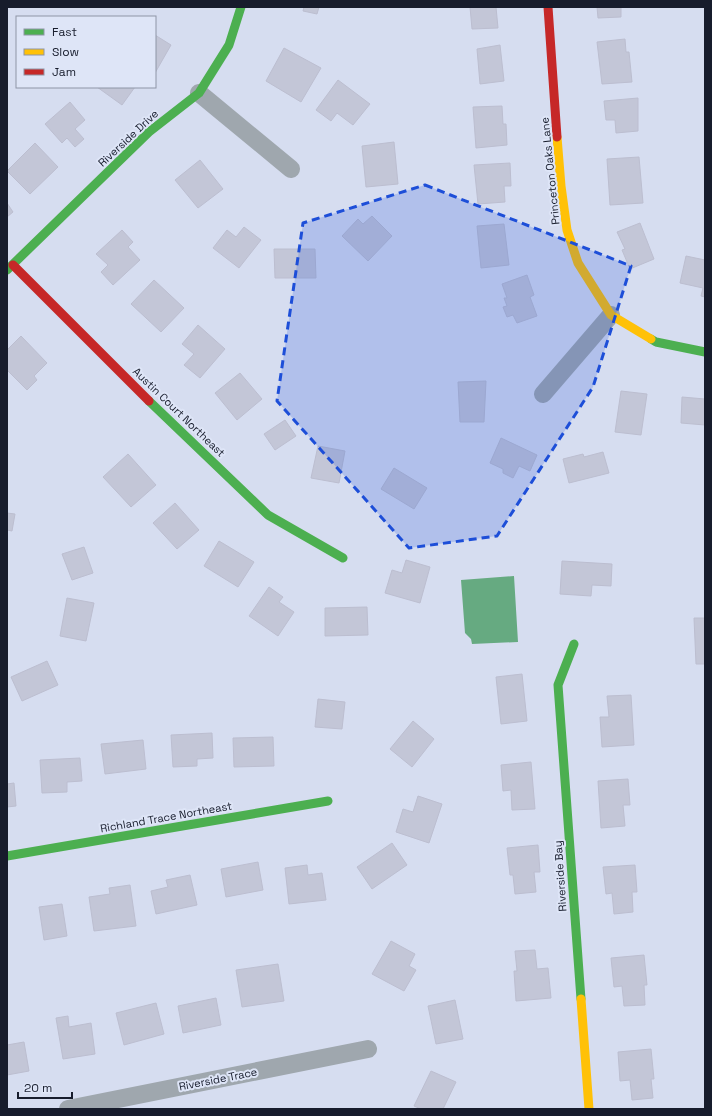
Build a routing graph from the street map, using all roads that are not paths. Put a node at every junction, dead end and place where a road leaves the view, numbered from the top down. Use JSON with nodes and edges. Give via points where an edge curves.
{"nodes":[{"id":1,"x":241,"y":7,"type":"edge"},
{"id":2,"x":548,"y":7,"type":"edge"},
{"id":3,"x":199,"y":93,"type":"junction"},
{"id":4,"x":291,"y":168,"type":"dead end"},
{"id":5,"x":10,"y":268,"type":"edge"},
{"id":6,"x":611,"y":315,"type":"junction"},
{"id":7,"x":705,"y":352,"type":"edge"},
{"id":8,"x":543,"y":394,"type":"dead end"},
{"id":9,"x":343,"y":558,"type":"dead end"},
{"id":10,"x":574,"y":644,"type":"dead end"},
{"id":11,"x":328,"y":801,"type":"dead end"},
{"id":12,"x":7,"y":856,"type":"edge"},
{"id":13,"x":368,"y":1049,"type":"dead end"},
{"id":14,"x":68,"y":1109,"type":"edge"},
{"id":15,"x":589,"y":1109,"type":"edge"}],
"edges":[{"from":1,"to":3,"type":"street","name":"Riverside Drive","via":[[229,45]]},
{"from":2,"to":6,"type":"street","name":"Princeton Oaks Lane","via":[[561,186],[568,230],[578,263]]},
{"from":3,"to":4,"type":"street"},
{"from":3,"to":5,"type":"street","name":"Riverside Drive","via":[[150,132]]},
{"from":5,"to":9,"type":"street","name":"Austin Court Northeast","via":[[268,515]]},
{"from":6,"to":7,"type":"street","name":"Princeton Oaks Lane","via":[[656,342]]},
{"from":6,"to":8,"type":"street"},
{"from":10,"to":15,"type":"street","name":"Riverside Bay","via":[[558,685]]},
{"from":11,"to":12,"type":"street","name":"Richland Trace Northeast"},
{"from":13,"to":14,"type":"street","name":"Riverside Trace"}]}
